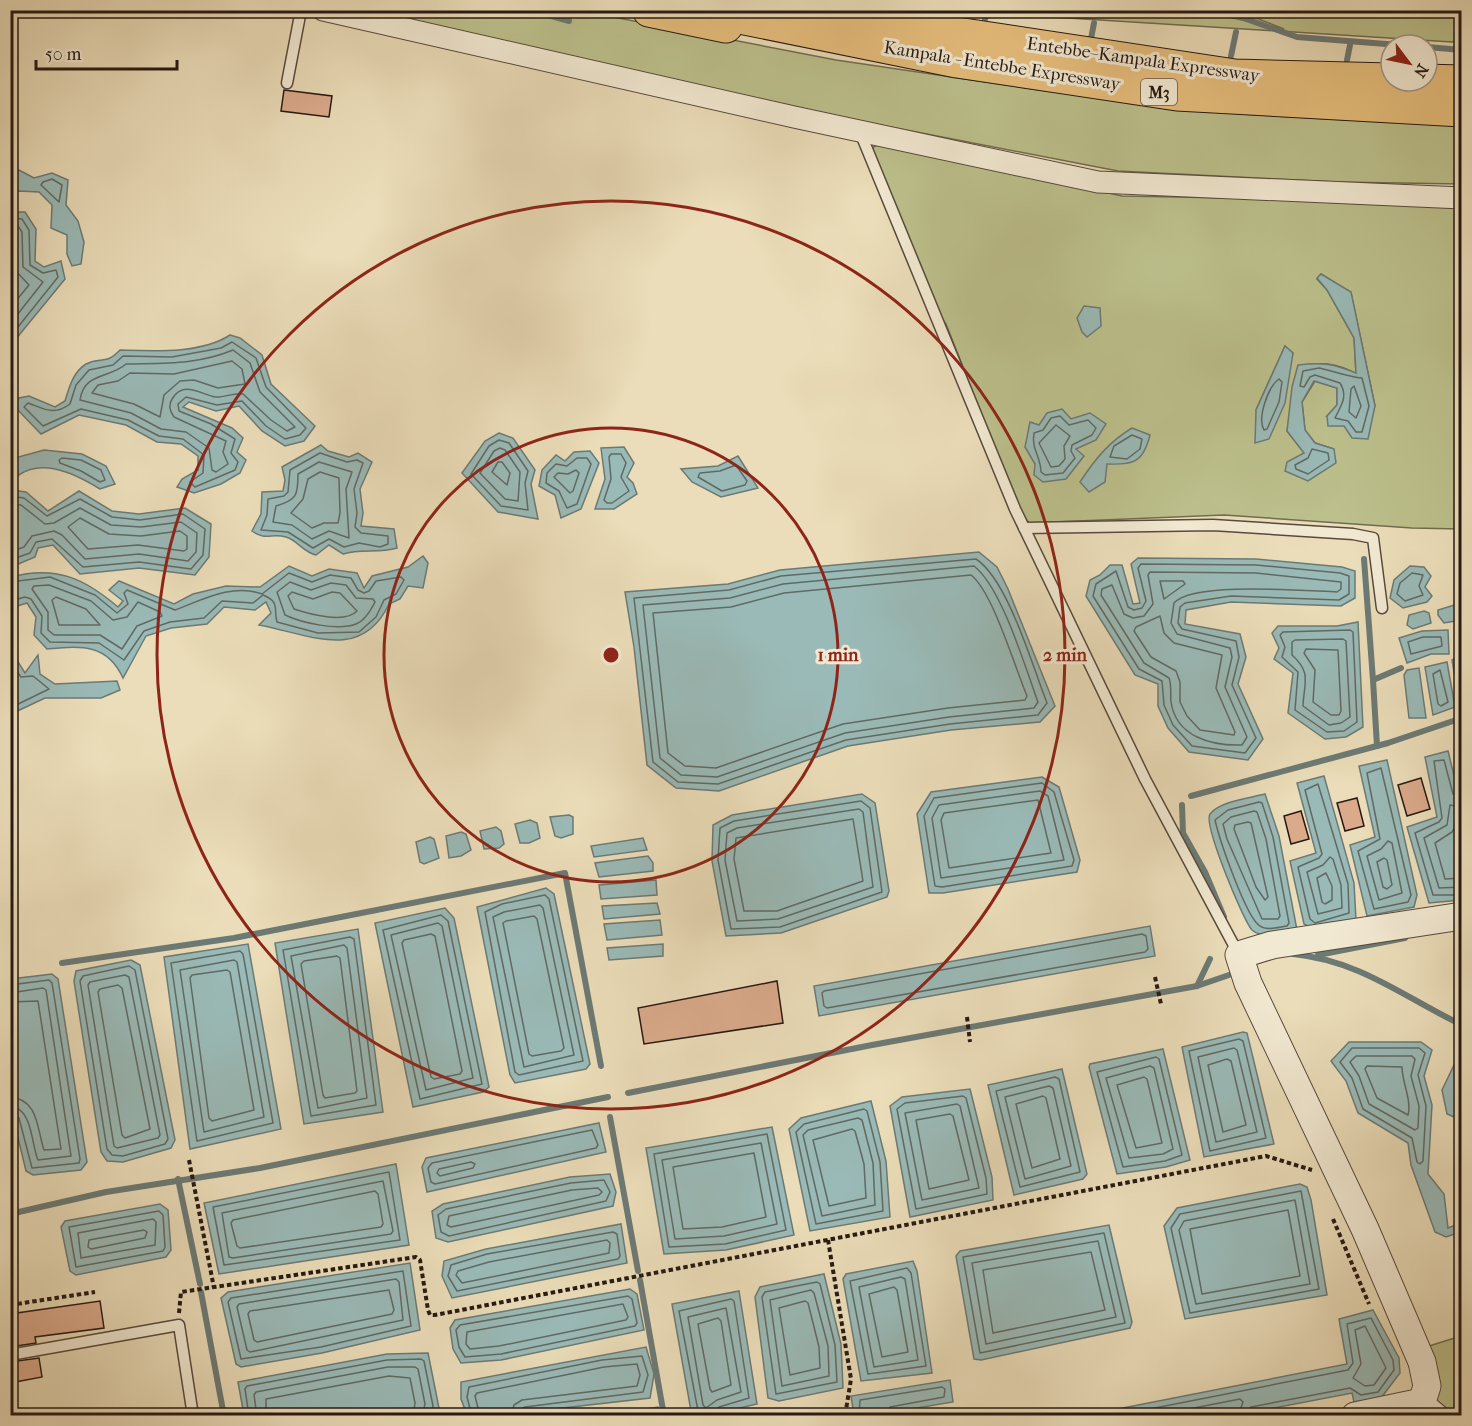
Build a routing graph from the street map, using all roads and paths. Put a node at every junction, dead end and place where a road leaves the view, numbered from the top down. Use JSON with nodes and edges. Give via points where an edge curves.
{"nodes":[{"id":1,"x":300,"y":10,"type":"edge"},
{"id":2,"x":323,"y":10,"type":"edge"},
{"id":3,"x":648,"y":10,"type":"edge"},
{"id":4,"x":705,"y":10,"type":"edge"},
{"id":5,"x":825,"y":10,"type":"edge"},
{"id":6,"x":760,"y":24,"type":"junction"},
{"id":7,"x":1379,"y":80,"type":"edge"},
{"id":8,"x":1439,"y":81,"type":"edge"},
{"id":9,"x":1461,"y":82,"type":"edge"},
{"id":10,"x":287,"y":83,"type":"dead end"},
{"id":11,"x":1461,"y":110,"type":"edge"},
{"id":12,"x":860,"y":132,"type":"junction"},
{"id":13,"x":1461,"y":198,"type":"edge"},
{"id":14,"x":1024,"y":528,"type":"junction"},
{"id":15,"x":1382,"y":608,"type":"dead end"},
{"id":16,"x":1461,"y":916,"type":"edge"},
{"id":17,"x":1239,"y":955,"type":"junction"},
{"id":18,"x":1155,"y":977,"type":"dead end"},
{"id":19,"x":1161,"y":1004,"type":"dead end"},
{"id":20,"x":967,"y":1017,"type":"dead end"},
{"id":21,"x":970,"y":1042,"type":"dead end"},
{"id":22,"x":189,"y":1160,"type":"dead end"},
{"id":23,"x":1317,"y":1181,"type":"dead end"},
{"id":24,"x":1330,"y":1212,"type":"dead end"},
{"id":25,"x":828,"y":1240,"type":"junction"},
{"id":26,"x":214,"y":1288,"type":"junction"},
{"id":27,"x":95,"y":1292,"type":"dead end"},
{"id":28,"x":1369,"y":1304,"type":"dead end"},
{"id":29,"x":10,"y":1305,"type":"edge"},
{"id":30,"x":179,"y":1325,"type":"junction"},
{"id":31,"x":10,"y":1355,"type":"edge"},
{"id":32,"x":1431,"y":1409,"type":"edge"},
{"id":33,"x":193,"y":1416,"type":"edge"},
{"id":34,"x":845,"y":1416,"type":"edge"},
{"id":35,"x":1355,"y":1416,"type":"edge"}],
"edges":[{"from":1,"to":10,"type":"lane"},
{"from":2,"to":12,"type":"street"},
{"from":3,"to":6,"type":"highway","via":[[736,28]]},
{"from":4,"to":6,"type":"highway","number":"M3"},
{"from":5,"to":7,"type":"highway","name":"Entebbe–Kampala Expressway","number":"M3","via":[[1235,76]]},
{"from":6,"to":11,"type":"highway","name":"Kampala - Entebbe Expressway","number":"M3","via":[[978,65],[1177,94]]},
{"from":8,"to":9,"type":"highway"},
{"from":12,"to":13,"type":"street","via":[[1098,182]]},
{"from":12,"to":14,"type":"lane"},
{"from":14,"to":15,"type":"lane","via":[[1213,525],[1373,538]]},
{"from":14,"to":17,"type":"lane","via":[[1145,779]]},
{"from":16,"to":17,"type":"street","via":[[1272,945]]},
{"from":17,"to":32,"type":"street","via":[[1248,983],[1360,1218],[1422,1362]]},
{"from":18,"to":19,"type":"path"},
{"from":20,"to":21,"type":"path"},
{"from":22,"to":26,"type":"path"},
{"from":23,"to":25,"type":"path","via":[[1312,1171],[1266,1156]]},
{"from":24,"to":28,"type":"path"},
{"from":25,"to":26,"type":"path","via":[[435,1315],[428,1310],[420,1260],[416,1257]]},
{"from":25,"to":34,"type":"path","via":[[851,1379]]},
{"from":26,"to":30,"type":"path","via":[[181,1292]]},
{"from":27,"to":29,"type":"path"},
{"from":30,"to":31,"type":"lane"},
{"from":30,"to":33,"type":"lane"},
{"from":32,"to":35,"type":"street"}]}
